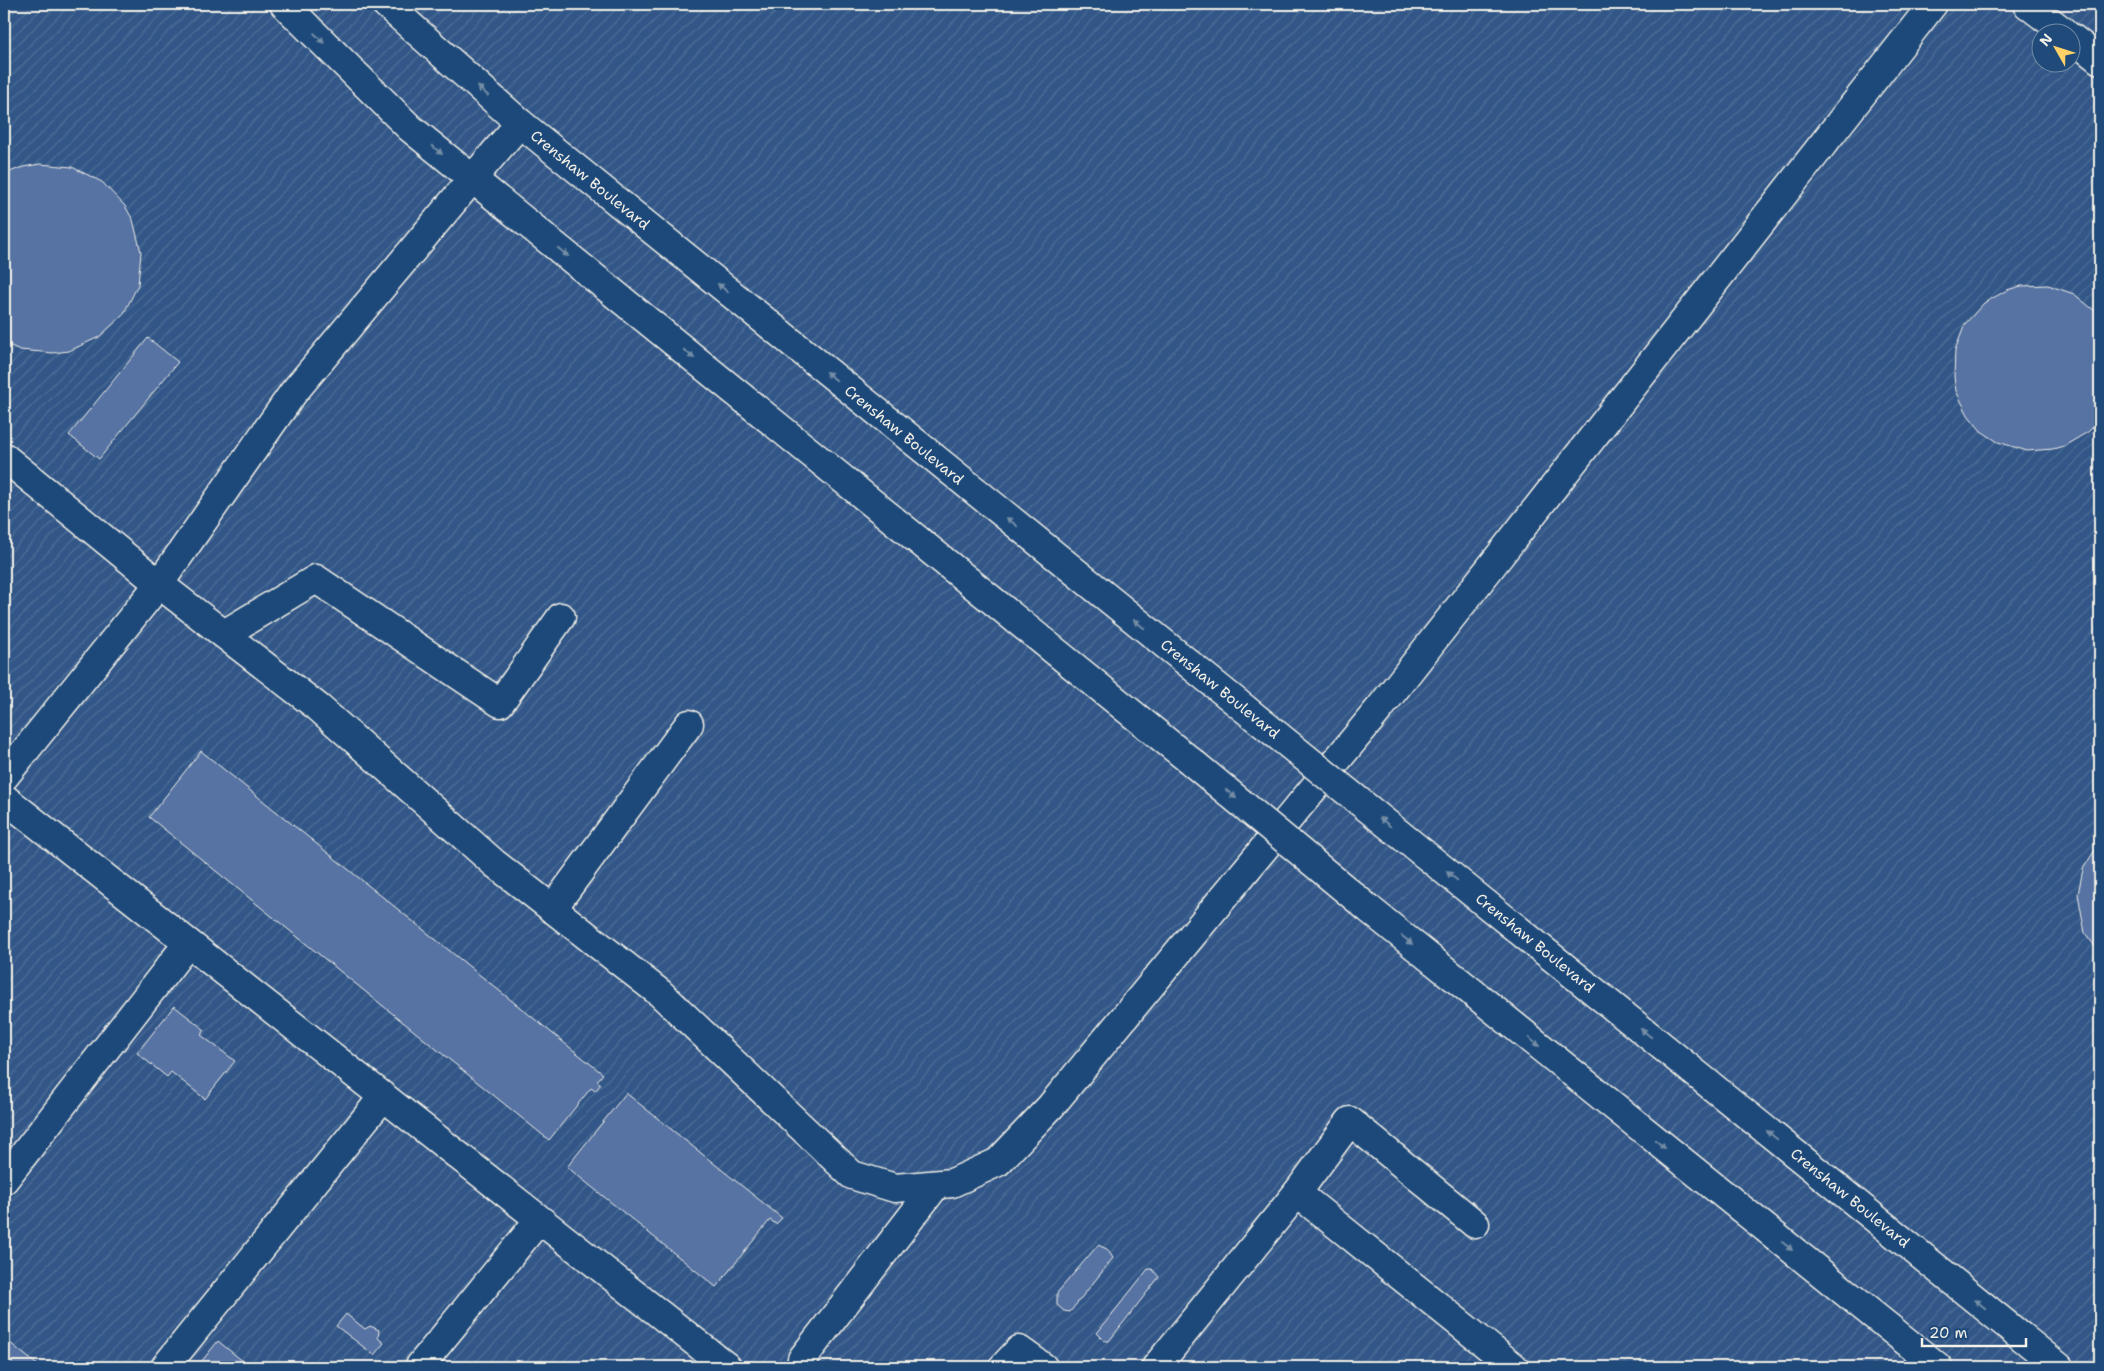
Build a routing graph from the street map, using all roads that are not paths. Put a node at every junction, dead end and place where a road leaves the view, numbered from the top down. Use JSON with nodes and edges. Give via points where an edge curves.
{"nodes":[{"id":1,"x":284,"y":4,"type":"edge"},
{"id":2,"x":386,"y":4,"type":"edge"},
{"id":3,"x":1933,"y":4,"type":"edge"},
{"id":4,"x":2027,"y":4,"type":"edge"},
{"id":5,"x":2051,"y":22,"type":"edge"},
{"id":6,"x":2082,"y":46,"type":"edge"},
{"id":7,"x":2100,"y":60,"type":"edge"},
{"id":8,"x":520,"y":123,"type":"junction"},
{"id":9,"x":472,"y":179,"type":"junction"},
{"id":10,"x":4,"y":457,"type":"edge"},
{"id":11,"x":159,"y":584,"type":"junction"},
{"id":12,"x":561,"y":617,"type":"dead end"},
{"id":13,"x":224,"y":634,"type":"junction"},
{"id":14,"x":689,"y":724,"type":"dead end"},
{"id":15,"x":4,"y":777,"type":"edge"},
{"id":16,"x":4,"y":798,"type":"edge"},
{"id":17,"x":552,"y":909,"type":"junction"},
{"id":18,"x":188,"y":943,"type":"junction"},
{"id":19,"x":383,"y":1097,"type":"junction"},
{"id":20,"x":4,"y":1180,"type":"edge"},
{"id":21,"x":936,"y":1185,"type":"junction"},
{"id":22,"x":1297,"y":1193,"type":"junction"},
{"id":23,"x":539,"y":1220,"type":"junction"},
{"id":24,"x":1475,"y":1224,"type":"dead end"},
{"id":25,"x":165,"y":1367,"type":"edge"},
{"id":26,"x":419,"y":1367,"type":"edge"},
{"id":27,"x":727,"y":1367,"type":"edge"},
{"id":28,"x":801,"y":1367,"type":"edge"},
{"id":29,"x":1003,"y":1367,"type":"edge"},
{"id":30,"x":1043,"y":1367,"type":"edge"},
{"id":31,"x":1156,"y":1367,"type":"edge"},
{"id":32,"x":1514,"y":1367,"type":"edge"},
{"id":33,"x":1938,"y":1367,"type":"edge"},
{"id":34,"x":2059,"y":1367,"type":"edge"}],
"edges":[{"from":1,"to":9,"type":"main road","one_way":true,"via":[[410,128]]},
{"from":8,"to":2,"type":"main road","name":"Crenshaw Boulevard","one_way":true},
{"from":3,"to":21,"type":"main road","via":[[1380,708],[1052,1106],[998,1162],[952,1183]]},
{"from":4,"to":5,"type":"main road"},
{"from":6,"to":7,"type":"main road"},
{"from":8,"to":9,"type":"main road"},
{"from":34,"to":8,"type":"main road","name":"Crenshaw Boulevard","one_way":true,"bridge":true},
{"from":9,"to":11,"type":"main road","via":[[292,393]]},
{"from":9,"to":33,"type":"main road","one_way":true,"bridge":true},
{"from":10,"to":11,"type":"main road"},
{"from":11,"to":13,"type":"main road"},
{"from":11,"to":15,"type":"main road"},
{"from":12,"to":13,"type":"main road","via":[[500,703],[316,579]]},
{"from":13,"to":17,"type":"main road","via":[[319,708],[494,863]]},
{"from":14,"to":17,"type":"main road"},
{"from":16,"to":18,"type":"main road"},
{"from":17,"to":21,"type":"main road","via":[[660,993],[852,1174],[895,1188]]},
{"from":18,"to":19,"type":"main road"},
{"from":18,"to":20,"type":"main road"},
{"from":19,"to":23,"type":"main road"},
{"from":19,"to":25,"type":"main road"},
{"from":21,"to":28,"type":"main road","via":[[802,1359]]},
{"from":22,"to":24,"type":"main road","via":[[1350,1121]]},
{"from":22,"to":31,"type":"main road"},
{"from":22,"to":32,"type":"main road"},
{"from":23,"to":26,"type":"main road"},
{"from":23,"to":27,"type":"main road"},
{"from":29,"to":30,"type":"main road","via":[[1019,1350]]}]}
